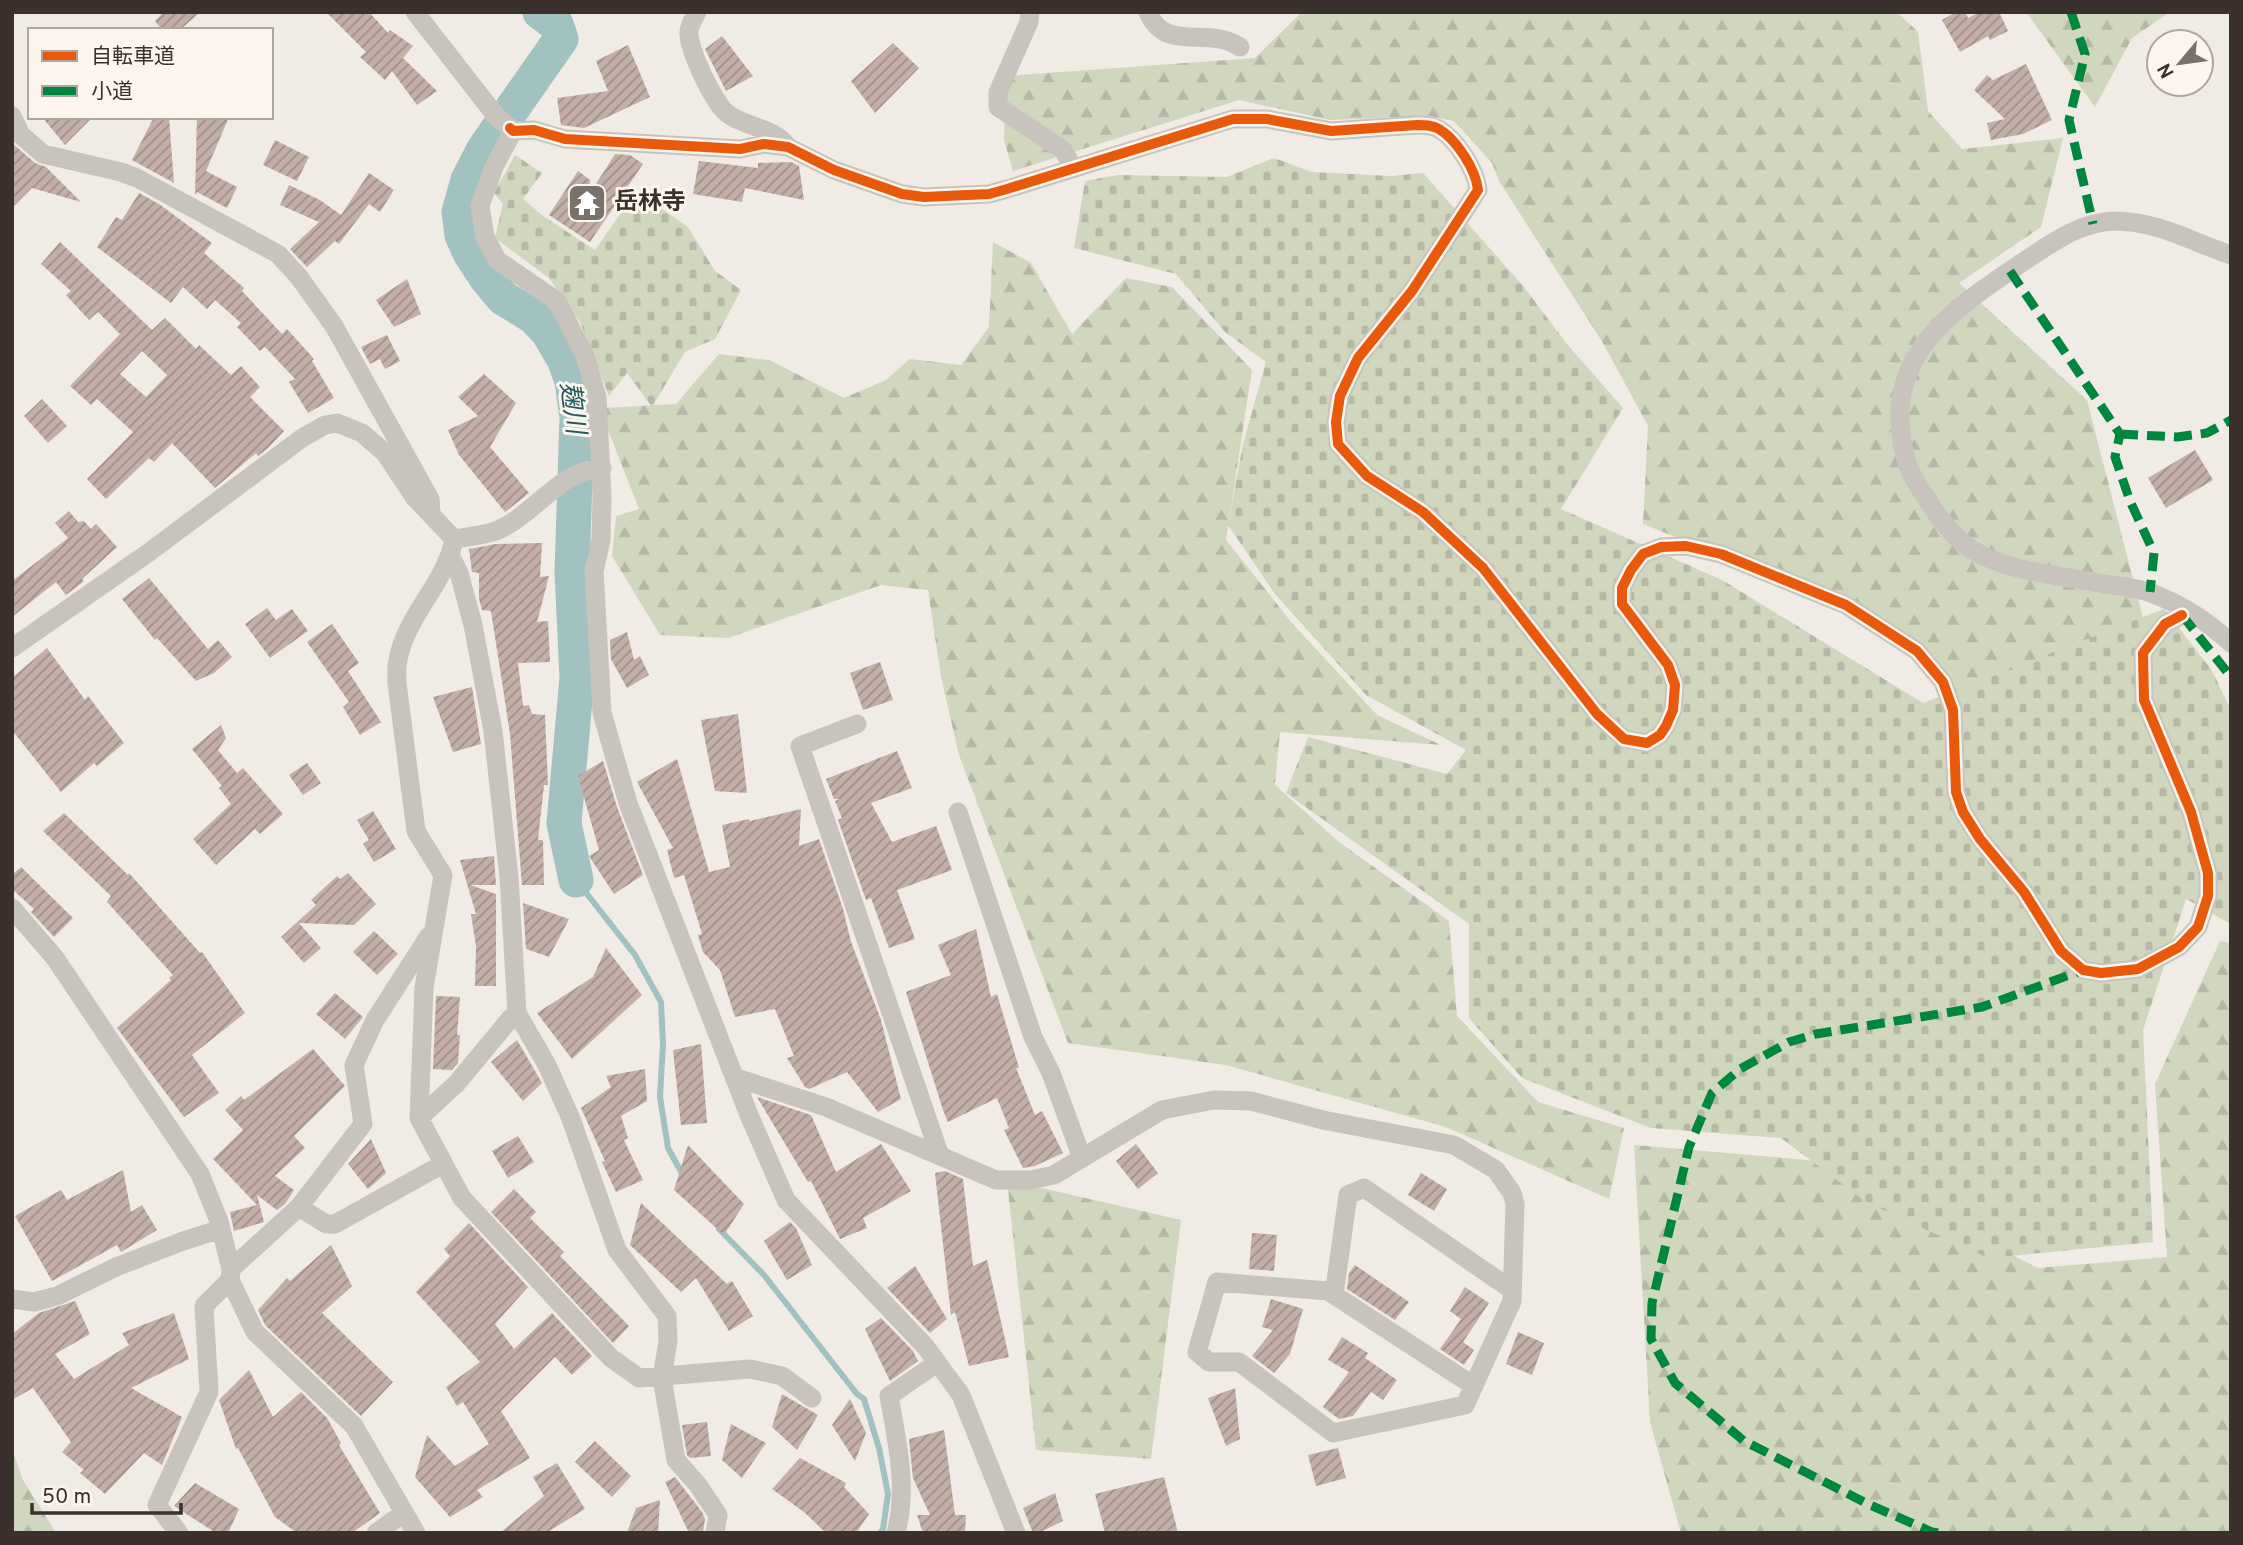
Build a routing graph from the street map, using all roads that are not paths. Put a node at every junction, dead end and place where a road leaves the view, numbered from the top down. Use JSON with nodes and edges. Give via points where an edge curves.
{"nodes":[{"id":1,"x":415,"y":12,"type":"edge"},
{"id":2,"x":697,"y":12,"type":"edge"},
{"id":3,"x":1030,"y":12,"type":"edge"},
{"id":4,"x":1148,"y":12,"type":"edge"},
{"id":5,"x":1240,"y":47,"type":"dead end"},
{"id":6,"x":12,"y":116,"type":"edge"},
{"id":7,"x":506,"y":125,"type":"junction"},
{"id":8,"x":788,"y":147,"type":"junction"},
{"id":9,"x":1073,"y":167,"type":"junction"},
{"id":10,"x":2231,"y":255,"type":"edge"},
{"id":11,"x":597,"y":468,"type":"junction"},
{"id":12,"x":431,"y":515,"type":"junction"},
{"id":13,"x":452,"y":548,"type":"junction"},
{"id":14,"x":2182,"y":615,"type":"dead end"},
{"id":15,"x":2231,"y":643,"type":"edge"},
{"id":16,"x":12,"y":648,"type":"edge"},
{"id":17,"x":857,"y":724,"type":"dead end"},
{"id":18,"x":958,"y":811,"type":"dead end"},
{"id":19,"x":12,"y":908,"type":"edge"},
{"id":20,"x":436,"y":926,"type":"junction"},
{"id":21,"x":517,"y":1013,"type":"junction"},
{"id":22,"x":734,"y":1077,"type":"junction"},
{"id":23,"x":419,"y":1118,"type":"junction"},
{"id":24,"x":940,"y":1156,"type":"junction"},
{"id":25,"x":1082,"y":1158,"type":"junction"},
{"id":26,"x":443,"y":1164,"type":"junction"},
{"id":27,"x":299,"y":1207,"type":"junction"},
{"id":28,"x":221,"y":1229,"type":"junction"},
{"id":29,"x":230,"y":1274,"type":"junction"},
{"id":30,"x":1513,"y":1290,"type":"junction"},
{"id":31,"x":1334,"y":1295,"type":"junction"},
{"id":32,"x":12,"y":1299,"type":"edge"},
{"id":33,"x":937,"y":1363,"type":"junction"},
{"id":34,"x":662,"y":1377,"type":"junction"},
{"id":35,"x":1474,"y":1386,"type":"junction"},
{"id":36,"x":813,"y":1398,"type":"dead end"},
{"id":37,"x":404,"y":1513,"type":"junction"},
{"id":38,"x":179,"y":1533,"type":"edge"},
{"id":39,"x":376,"y":1533,"type":"edge"},
{"id":40,"x":416,"y":1533,"type":"edge"},
{"id":41,"x":715,"y":1533,"type":"edge"},
{"id":42,"x":896,"y":1533,"type":"edge"},
{"id":43,"x":1016,"y":1533,"type":"edge"}],
"edges":[{"from":1,"to":7,"type":"street"},
{"from":2,"to":8,"type":"street","via":[[688,30],[692,52],[719,104],[727,114],[781,137]]},
{"from":3,"to":9,"type":"street","via":[[999,92],[998,107],[1063,149]]},
{"from":4,"to":5,"type":"street","via":[[1161,31],[1174,37],[1228,39]]},
{"from":6,"to":12,"type":"street","via":[[22,135],[43,154],[137,178],[278,254],[334,326],[430,499]]},
{"from":7,"to":8,"type":"street","via":[[565,139],[740,149],[764,144]]},
{"from":7,"to":11,"type":"street","via":[[480,206],[485,237],[497,260],[557,301],[585,356],[597,397]]},
{"from":8,"to":9,"type":"street","via":[[834,170],[924,197],[989,194]]},
{"from":9,"to":14,"type":"street","via":[[1233,119],[1267,119],[1331,131],[1417,125],[1441,130],[1477,178],[1478,190],[1412,291],[1359,358],[1340,396],[1338,444],[1367,476],[1423,512],[1483,568],[1597,714],[1624,739],[1647,743],[1660,736],[1673,710],[1675,685],[1668,665],[1622,604],[1622,588],[1631,570],[1643,554],[1661,547],[1686,546],[1721,554],[1846,605],[1917,651],[1942,682],[1953,710],[1956,792],[1963,812],[2024,892],[2061,951],[2083,970],[2138,969],[2179,947],[2198,927],[2208,896],[2208,873],[2191,812],[2144,700],[2143,653],[2165,624]]},
{"from":10,"to":15,"type":"street","via":[[2167,229],[2138,223],[2114,221],[2068,233],[1947,317],[1924,341],[1908,370],[1900,399],[1900,433],[1908,466],[1942,522],[1972,549],[2031,570],[2150,592],[2206,620]]},
{"from":11,"to":13,"type":"street","via":[[564,480],[509,525]]},
{"from":11,"to":22,"type":"street","via":[[601,540],[594,571],[602,712],[628,803]]},
{"from":12,"to":13,"type":"street"},
{"from":12,"to":16,"type":"street","via":[[385,453],[362,433],[337,423],[325,425]]},
{"from":13,"to":20,"type":"street","via":[[398,659],[416,831],[443,875]]},
{"from":13,"to":21,"type":"street","via":[[473,625],[493,731],[509,877]]},
{"from":17,"to":24,"type":"street","via":[[800,746]]},
{"from":18,"to":25,"type":"street","via":[[1033,1037]]},
{"from":19,"to":28,"type":"street","via":[[55,958],[200,1174]]},
{"from":20,"to":23,"type":"street","via":[[424,988]]},
{"from":20,"to":27,"type":"street","via":[[375,1020],[354,1065],[363,1124]]},
{"from":21,"to":23,"type":"street","via":[[457,1083]]},
{"from":21,"to":34,"type":"street","via":[[571,1119],[617,1250],[667,1317]]},
{"from":22,"to":24,"type":"street","via":[[826,1107]]},
{"from":22,"to":33,"type":"street","via":[[786,1200]]},
{"from":23,"to":26,"type":"street"},
{"from":24,"to":25,"type":"street","via":[[996,1180],[1054,1175]]},
{"from":25,"to":30,"type":"street","via":[[1162,1110],[1214,1100],[1251,1101],[1323,1121],[1454,1145],[1496,1170],[1512,1193],[1516,1204]]},
{"from":26,"to":27,"type":"street","via":[[335,1224],[326,1224]]},
{"from":26,"to":34,"type":"street","via":[[462,1198],[611,1358],[639,1378]]},
{"from":27,"to":29,"type":"street"},
{"from":28,"to":29,"type":"street"},
{"from":28,"to":32,"type":"street","via":[[116,1267],[57,1296],[34,1303]]},
{"from":29,"to":37,"type":"street","via":[[255,1332],[354,1426]]},
{"from":29,"to":38,"type":"street","via":[[204,1306],[209,1392],[157,1505]]},
{"from":30,"to":31,"type":"street","via":[[1364,1188],[1348,1195]]},
{"from":30,"to":35,"type":"street"},
{"from":31,"to":35,"type":"street"},
{"from":31,"to":35,"type":"street","via":[[1217,1282],[1197,1352],[1209,1362],[1239,1362],[1333,1433],[1465,1405]]},
{"from":33,"to":42,"type":"street","via":[[889,1396],[902,1509]]},
{"from":33,"to":43,"type":"street","via":[[961,1395]]},
{"from":34,"to":36,"type":"street","via":[[750,1369],[782,1376]]},
{"from":34,"to":41,"type":"street","via":[[677,1460],[718,1515]]},
{"from":37,"to":39,"type":"street"},
{"from":37,"to":40,"type":"street"}]}
